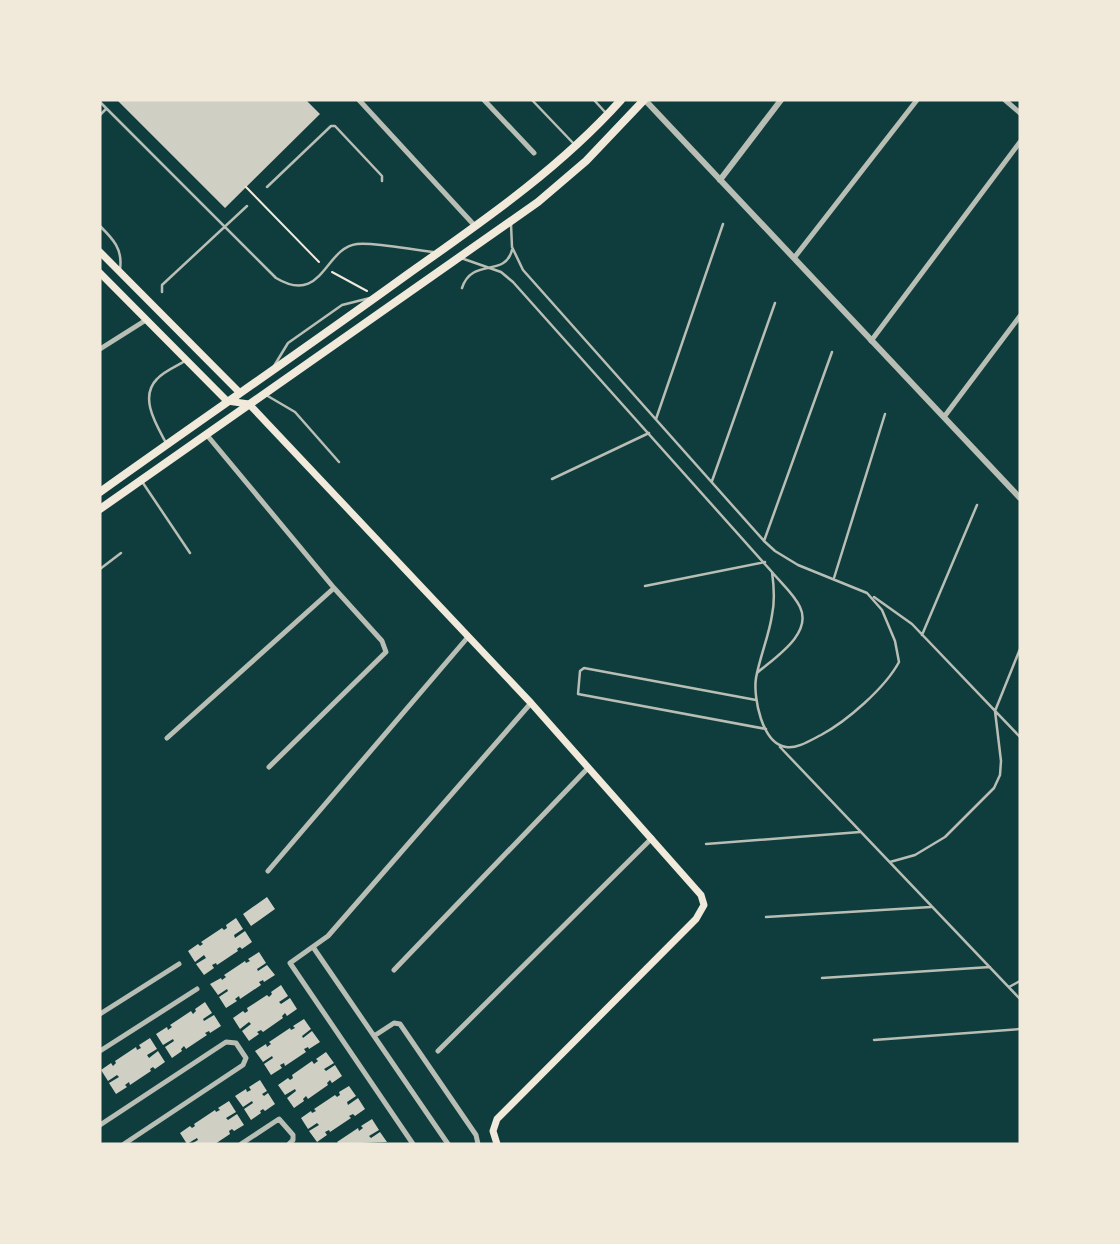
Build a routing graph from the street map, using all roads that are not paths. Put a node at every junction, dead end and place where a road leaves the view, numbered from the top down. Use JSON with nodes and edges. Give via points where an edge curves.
{"nodes":[{"id":1,"x":359,"y":100,"type":"edge"},
{"id":2,"x":484,"y":100,"type":"edge"},
{"id":3,"x":532,"y":100,"type":"edge"},
{"id":4,"x":594,"y":100,"type":"edge"},
{"id":5,"x":621,"y":100,"type":"edge"},
{"id":6,"x":644,"y":100,"type":"edge"},
{"id":7,"x":781,"y":100,"type":"edge"},
{"id":8,"x":917,"y":100,"type":"edge"},
{"id":9,"x":1005,"y":100,"type":"edge"},
{"id":10,"x":100,"y":102,"type":"edge"},
{"id":11,"x":106,"y":109,"type":"junction"},
{"id":12,"x":1020,"y":113,"type":"edge"},
{"id":13,"x":100,"y":115,"type":"edge"},
{"id":14,"x":608,"y":115,"type":"junction"},
{"id":15,"x":1020,"y":142,"type":"edge"},
{"id":16,"x":576,"y":146,"type":"junction"},
{"id":17,"x":534,"y":153,"type":"dead end"},
{"id":18,"x":720,"y":180,"type":"junction"},
{"id":19,"x":382,"y":181,"type":"dead end"},
{"id":20,"x":267,"y":187,"type":"dead end"},
{"id":21,"x":247,"y":205,"type":"dead end"},
{"id":22,"x":511,"y":220,"type":"junction"},
{"id":23,"x":723,"y":224,"type":"dead end"},
{"id":24,"x":225,"y":225,"type":"junction"},
{"id":25,"x":100,"y":226,"type":"edge"},
{"id":26,"x":475,"y":226,"type":"junction"},
{"id":27,"x":512,"y":247,"type":"junction"},
{"id":28,"x":100,"y":252,"type":"edge"},
{"id":29,"x":438,"y":253,"type":"junction"},
{"id":30,"x":458,"y":257,"type":"junction"},
{"id":31,"x":793,"y":258,"type":"junction"},
{"id":32,"x":489,"y":268,"type":"junction"},
{"id":33,"x":120,"y":272,"type":"junction"},
{"id":34,"x":100,"y":273,"type":"edge"},
{"id":35,"x":109,"y":283,"type":"junction"},
{"id":36,"x":462,"y":288,"type":"dead end"},
{"id":37,"x":162,"y":292,"type":"dead end"},
{"id":38,"x":377,"y":297,"type":"junction"},
{"id":39,"x":775,"y":303,"type":"dead end"},
{"id":40,"x":1020,"y":316,"type":"edge"},
{"id":41,"x":146,"y":320,"type":"junction"},
{"id":42,"x":871,"y":341,"type":"junction"},
{"id":43,"x":100,"y":349,"type":"edge"},
{"id":44,"x":832,"y":352,"type":"dead end"},
{"id":45,"x":186,"y":360,"type":"junction"},
{"id":46,"x":272,"y":370,"type":"junction"},
{"id":47,"x":240,"y":393,"type":"junction"},
{"id":48,"x":263,"y":393,"type":"junction"},
{"id":49,"x":227,"y":401,"type":"junction"},
{"id":50,"x":249,"y":404,"type":"junction"},
{"id":51,"x":885,"y":414,"type":"dead end"},
{"id":52,"x":944,"y":417,"type":"junction"},
{"id":53,"x":656,"y":419,"type":"junction"},
{"id":54,"x":649,"y":433,"type":"junction"},
{"id":55,"x":206,"y":434,"type":"junction"},
{"id":56,"x":166,"y":444,"type":"junction"},
{"id":57,"x":339,"y":461,"type":"dead end"},
{"id":58,"x":552,"y":479,"type":"dead end"},
{"id":59,"x":141,"y":480,"type":"junction"},
{"id":60,"x":712,"y":481,"type":"junction"},
{"id":61,"x":100,"y":492,"type":"edge"},
{"id":62,"x":1020,"y":496,"type":"edge"},
{"id":63,"x":976,"y":505,"type":"dead end"},
{"id":64,"x":100,"y":509,"type":"edge"},
{"id":65,"x":764,"y":541,"type":"junction"},
{"id":66,"x":121,"y":553,"type":"dead end"},
{"id":67,"x":190,"y":553,"type":"dead end"},
{"id":68,"x":765,"y":562,"type":"junction"},
{"id":69,"x":100,"y":569,"type":"edge"},
{"id":70,"x":772,"y":572,"type":"junction"},
{"id":71,"x":834,"y":578,"type":"junction"},
{"id":72,"x":645,"y":586,"type":"dead end"},
{"id":73,"x":334,"y":588,"type":"junction"},
{"id":74,"x":867,"y":593,"type":"junction"},
{"id":75,"x":922,"y":635,"type":"junction"},
{"id":76,"x":468,"y":637,"type":"junction"},
{"id":77,"x":1020,"y":649,"type":"edge"},
{"id":78,"x":757,"y":673,"type":"junction"},
{"id":79,"x":756,"y":700,"type":"junction"},
{"id":80,"x":531,"y":703,"type":"junction"},
{"id":81,"x":995,"y":711,"type":"junction"},
{"id":82,"x":766,"y":729,"type":"junction"},
{"id":83,"x":1020,"y":737,"type":"edge"},
{"id":84,"x":167,"y":738,"type":"dead end"},
{"id":85,"x":773,"y":739,"type":"junction"},
{"id":86,"x":269,"y":767,"type":"dead end"},
{"id":87,"x":588,"y":768,"type":"junction"},
{"id":88,"x":861,"y":832,"type":"junction"},
{"id":89,"x":652,"y":838,"type":"junction"},
{"id":90,"x":706,"y":844,"type":"dead end"},
{"id":91,"x":890,"y":862,"type":"junction"},
{"id":92,"x":268,"y":871,"type":"dead end"},
{"id":93,"x":933,"y":907,"type":"junction"},
{"id":94,"x":766,"y":917,"type":"dead end"},
{"id":95,"x":313,"y":947,"type":"junction"},
{"id":96,"x":179,"y":964,"type":"dead end"},
{"id":97,"x":990,"y":967,"type":"junction"},
{"id":98,"x":394,"y":970,"type":"dead end"},
{"id":99,"x":822,"y":978,"type":"dead end"},
{"id":100,"x":1020,"y":981,"type":"edge"},
{"id":101,"x":1009,"y":987,"type":"junction"},
{"id":102,"x":197,"y":989,"type":"dead end"},
{"id":103,"x":1020,"y":999,"type":"edge"},
{"id":104,"x":100,"y":1014,"type":"edge"},
{"id":105,"x":1020,"y":1029,"type":"edge"},
{"id":106,"x":374,"y":1037,"type":"junction"},
{"id":107,"x":874,"y":1040,"type":"dead end"},
{"id":108,"x":100,"y":1051,"type":"edge"},
{"id":109,"x":438,"y":1051,"type":"dead end"},
{"id":110,"x":100,"y":1125,"type":"edge"},
{"id":111,"x":124,"y":1144,"type":"edge"},
{"id":112,"x":241,"y":1144,"type":"edge"},
{"id":113,"x":289,"y":1144,"type":"edge"},
{"id":114,"x":413,"y":1144,"type":"edge"},
{"id":115,"x":448,"y":1144,"type":"edge"},
{"id":116,"x":478,"y":1144,"type":"edge"},
{"id":117,"x":497,"y":1144,"type":"edge"}],
"edges":[{"from":1,"to":26,"type":"street"},
{"from":2,"to":17,"type":"street"},
{"from":3,"to":16,"type":"lane"},
{"from":4,"to":14,"type":"lane"},
{"from":5,"to":14,"type":"main road"},
{"from":6,"to":18,"type":"street"},
{"from":6,"to":22,"type":"main road","via":[[586,161]]},
{"from":7,"to":18,"type":"street"},
{"from":8,"to":31,"type":"street"},
{"from":9,"to":12,"type":"street"},
{"from":10,"to":11,"type":"lane"},
{"from":11,"to":13,"type":"lane"},
{"from":11,"to":24,"type":"lane"},
{"from":14,"to":16,"type":"main road"},
{"from":15,"to":42,"type":"street"},
{"from":16,"to":26,"type":"main road"},
{"from":18,"to":31,"type":"street"},
{"from":19,"to":20,"type":"lane","via":[[331,125]]},
{"from":21,"to":24,"type":"lane"},
{"from":22,"to":27,"type":"lane"},
{"from":22,"to":30,"type":"main road"},
{"from":23,"to":53,"type":"lane"},
{"from":24,"to":29,"type":"lane","via":[[288,285],[306,285],[345,249],[358,244]]},
{"from":24,"to":37,"type":"lane","via":[[162,285]]},
{"from":25,"to":33,"type":"lane","via":[[120,251]]},
{"from":26,"to":29,"type":"main road"},
{"from":27,"to":32,"type":"lane","via":[[508,260]]},
{"from":27,"to":53,"type":"lane","via":[[523,270]]},
{"from":28,"to":33,"type":"main road"},
{"from":29,"to":38,"type":"main road"},
{"from":30,"to":32,"type":"lane"},
{"from":30,"to":48,"type":"main road"},
{"from":31,"to":42,"type":"street"},
{"from":32,"to":36,"type":"lane","via":[[471,272]]},
{"from":32,"to":54,"type":"lane","via":[[513,282]]},
{"from":33,"to":35,"type":"main road"},
{"from":33,"to":47,"type":"main road"},
{"from":34,"to":35,"type":"main road"},
{"from":35,"to":41,"type":"main road"},
{"from":38,"to":46,"type":"main road"},
{"from":38,"to":46,"type":"lane","via":[[342,305],[283,348]]},
{"from":39,"to":60,"type":"lane"},
{"from":40,"to":52,"type":"street"},
{"from":41,"to":43,"type":"street"},
{"from":41,"to":45,"type":"main road"},
{"from":42,"to":52,"type":"street"},
{"from":44,"to":65,"type":"lane"},
{"from":45,"to":49,"type":"main road"},
{"from":45,"to":56,"type":"lane","via":[[152,386],[149,407]]},
{"from":46,"to":47,"type":"main road"},
{"from":47,"to":49,"type":"main road"},
{"from":48,"to":50,"type":"main road"},
{"from":48,"to":57,"type":"lane","via":[[295,412]]},
{"from":49,"to":50,"type":"main road"},
{"from":49,"to":56,"type":"main road"},
{"from":50,"to":55,"type":"main road"},
{"from":50,"to":76,"type":"main road"},
{"from":51,"to":71,"type":"lane"},
{"from":52,"to":62,"type":"street"},
{"from":53,"to":60,"type":"lane"},
{"from":54,"to":58,"type":"lane"},
{"from":54,"to":68,"type":"lane"},
{"from":55,"to":59,"type":"main road"},
{"from":55,"to":73,"type":"street"},
{"from":56,"to":61,"type":"main road"},
{"from":59,"to":64,"type":"main road"},
{"from":59,"to":67,"type":"lane"},
{"from":60,"to":65,"type":"lane"},
{"from":63,"to":75,"type":"lane"},
{"from":65,"to":71,"type":"lane","via":[[787,560]]},
{"from":66,"to":69,"type":"lane"},
{"from":68,"to":70,"type":"lane"},
{"from":68,"to":72,"type":"lane"},
{"from":70,"to":78,"type":"lane","via":[[772,616]]},
{"from":70,"to":78,"type":"lane","via":[[799,605],[802,626],[794,640]]},
{"from":71,"to":74,"type":"lane"},
{"from":73,"to":84,"type":"street"},
{"from":73,"to":86,"type":"street","via":[[382,641],[386,652]]},
{"from":74,"to":75,"type":"lane","via":[[899,613]]},
{"from":74,"to":85,"type":"lane","via":[[882,610],[895,641],[899,662],[893,672],[824,733],[796,746],[787,747]]},
{"from":75,"to":81,"type":"lane"},
{"from":76,"to":80,"type":"main road"},
{"from":76,"to":92,"type":"street"},
{"from":77,"to":81,"type":"lane"},
{"from":78,"to":79,"type":"lane"},
{"from":79,"to":82,"type":"lane"},
{"from":79,"to":82,"type":"lane","via":[[584,668],[580,671],[578,694]]},
{"from":80,"to":87,"type":"main road"},
{"from":80,"to":95,"type":"street"},
{"from":81,"to":83,"type":"lane"},
{"from":81,"to":91,"type":"lane","via":[[1001,761],[994,788],[945,837],[915,855]]},
{"from":82,"to":85,"type":"lane"},
{"from":85,"to":88,"type":"lane"},
{"from":87,"to":89,"type":"main road"},
{"from":87,"to":98,"type":"street"},
{"from":88,"to":90,"type":"lane"},
{"from":88,"to":91,"type":"lane"},
{"from":89,"to":109,"type":"street"},
{"from":89,"to":117,"type":"main road","via":[[701,895],[704,905],[696,919],[497,1119],[493,1131]]},
{"from":91,"to":93,"type":"lane"},
{"from":93,"to":94,"type":"lane"},
{"from":93,"to":97,"type":"lane"},
{"from":95,"to":106,"type":"street"},
{"from":95,"to":114,"type":"street","via":[[290,966]]},
{"from":96,"to":104,"type":"street"},
{"from":97,"to":99,"type":"lane"},
{"from":97,"to":101,"type":"lane"},
{"from":100,"to":101,"type":"lane"},
{"from":101,"to":103,"type":"lane"},
{"from":102,"to":108,"type":"street"},
{"from":105,"to":107,"type":"lane"},
{"from":106,"to":115,"type":"street"},
{"from":106,"to":116,"type":"street","via":[[394,1023],[400,1024]]},
{"from":110,"to":111,"type":"street","via":[[226,1042],[236,1043],[246,1058],[243,1065]]},
{"from":112,"to":113,"type":"street","via":[[279,1119],[293,1135]]}]}
